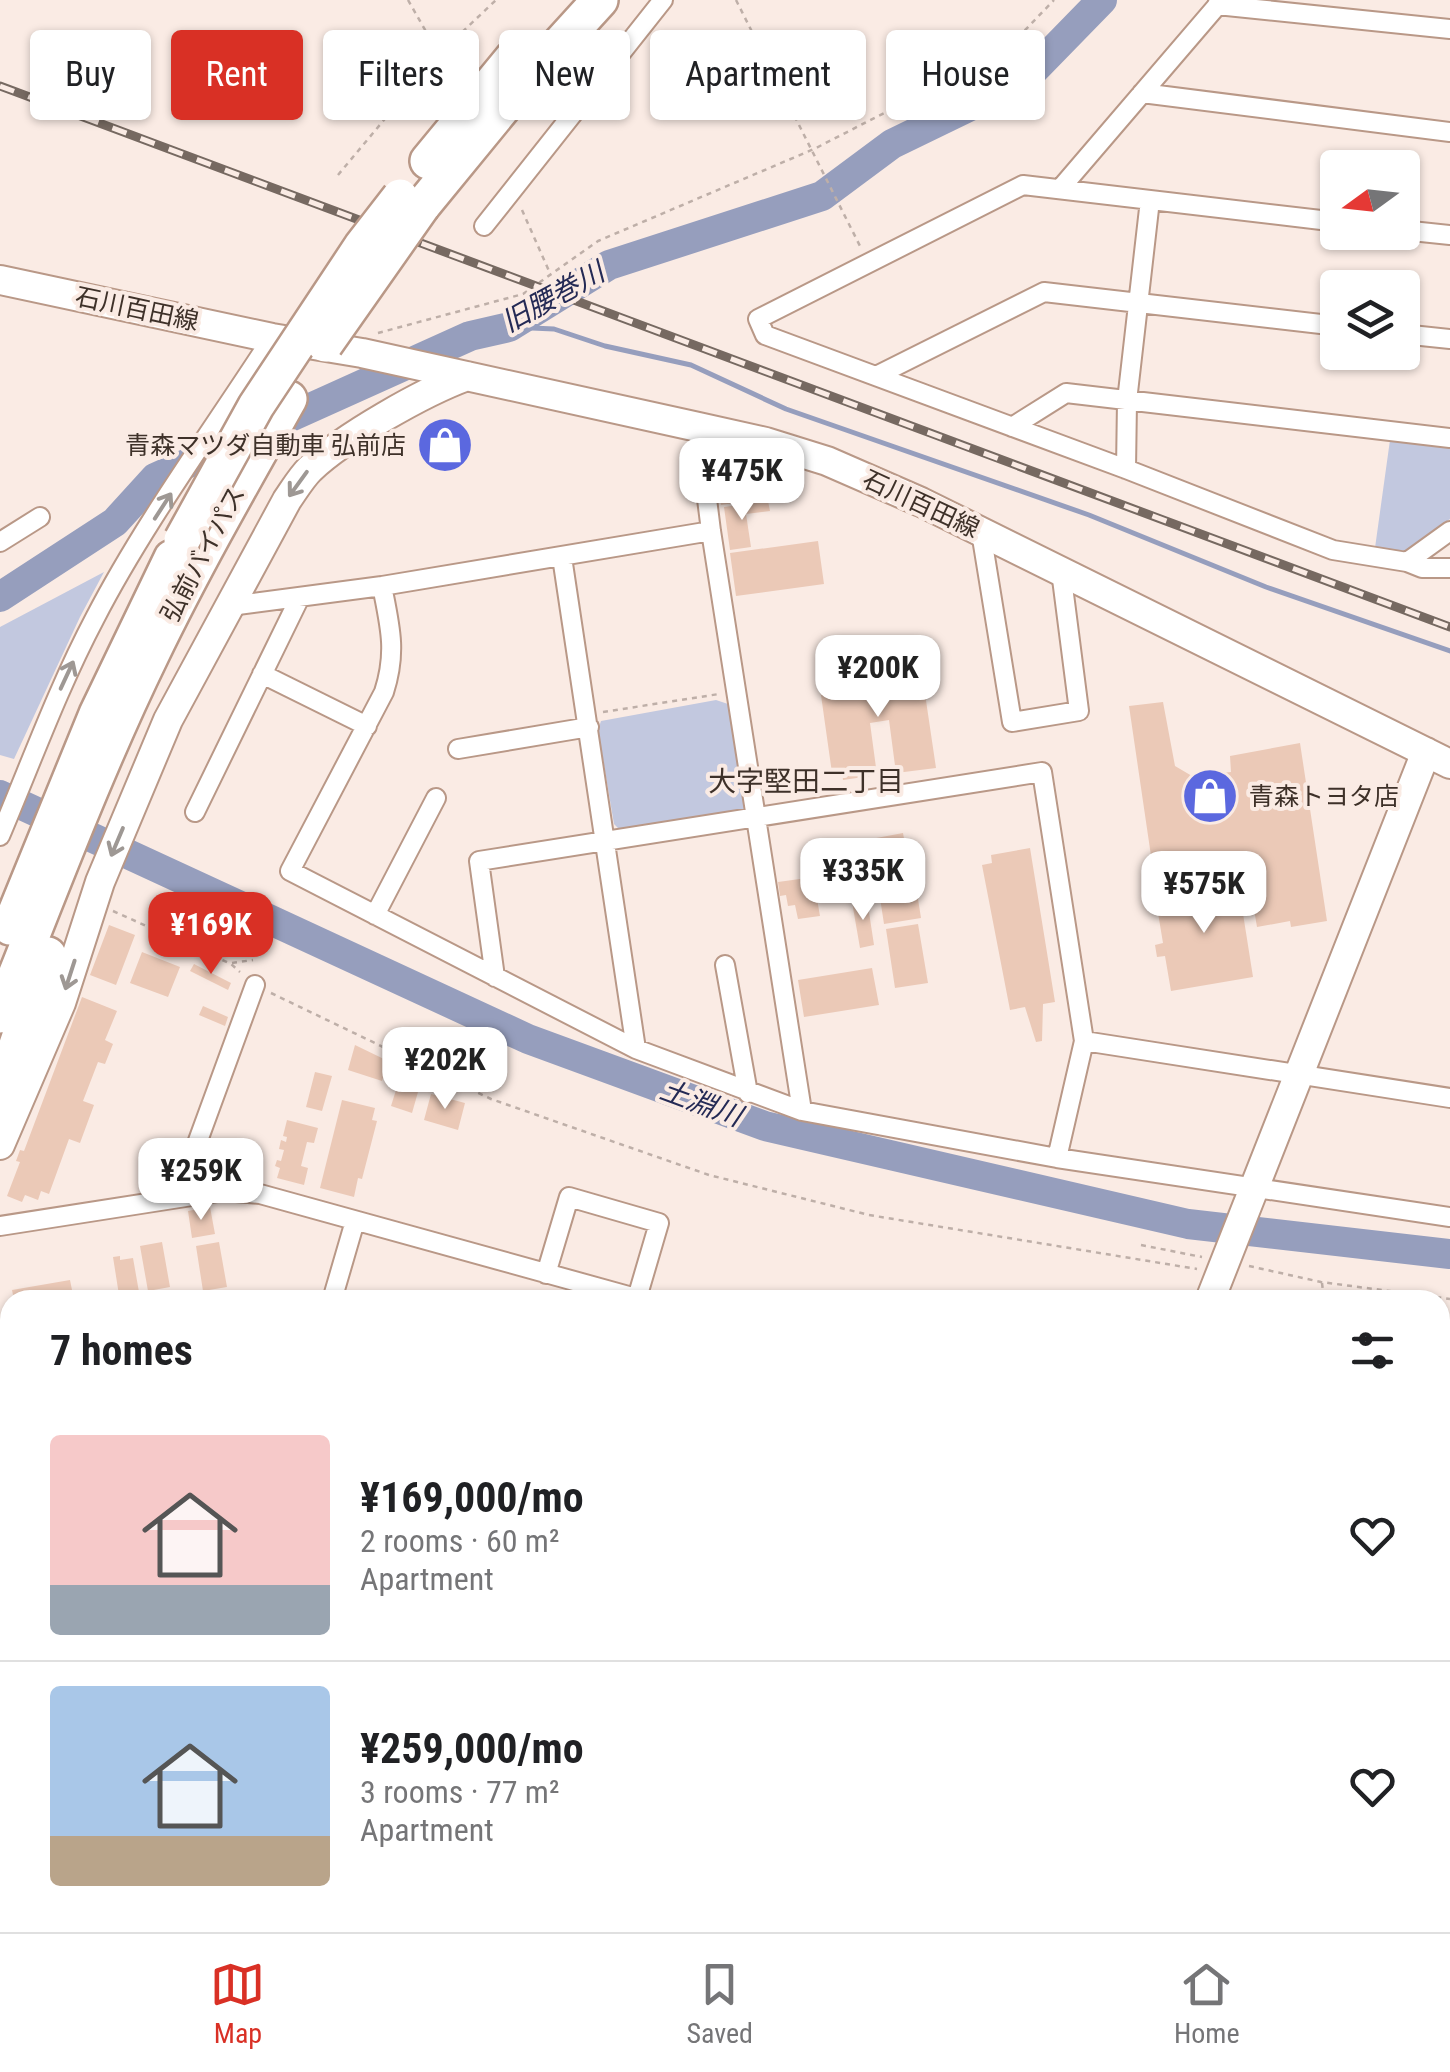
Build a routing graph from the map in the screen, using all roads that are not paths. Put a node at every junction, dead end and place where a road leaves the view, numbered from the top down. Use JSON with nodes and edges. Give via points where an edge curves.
{"nodes":[{"id":1,"x":567,"y":0,"type":"edge"},
{"id":2,"x":600,"y":0,"type":"edge"},
{"id":3,"x":663,"y":0,"type":"edge"},
{"id":4,"x":1220,"y":2,"type":"edge"},
{"id":5,"x":1450,"y":29,"type":"edge"},
{"id":6,"x":1142,"y":92,"type":"junction"},
{"id":7,"x":1450,"y":132,"type":"edge"},
{"id":8,"x":1060,"y":189,"type":"junction"},
{"id":9,"x":1150,"y":200,"type":"junction"},
{"id":10,"x":411,"y":201,"type":"junction"},
{"id":11,"x":1320,"y":220,"type":"edge"},
{"id":12,"x":484,"y":226,"type":"dead end"},
{"id":13,"x":1420,"y":232,"type":"edge"},
{"id":14,"x":1450,"y":236,"type":"edge"},
{"id":15,"x":0,"y":280,"type":"edge"},
{"id":16,"x":1138,"y":303,"type":"junction"},
{"id":17,"x":1320,"y":324,"type":"edge"},
{"id":18,"x":1420,"y":336,"type":"edge"},
{"id":19,"x":272,"y":338,"type":"junction"},
{"id":20,"x":1450,"y":339,"type":"edge"},
{"id":21,"x":467,"y":376,"type":"junction"},
{"id":22,"x":876,"y":376,"type":"junction"},
{"id":23,"x":1127,"y":401,"type":"junction"},
{"id":24,"x":698,"y":427,"type":"junction"},
{"id":25,"x":1012,"y":427,"type":"junction"},
{"id":26,"x":1450,"y":438,"type":"edge"},
{"id":27,"x":1126,"y":469,"type":"junction"},
{"id":28,"x":40,"y":517,"type":"dead end"},
{"id":29,"x":711,"y":531,"type":"junction"},
{"id":30,"x":1450,"y":531,"type":"edge"},
{"id":31,"x":981,"y":532,"type":"junction"},
{"id":32,"x":0,"y":542,"type":"edge"},
{"id":33,"x":562,"y":556,"type":"junction"},
{"id":34,"x":1406,"y":562,"type":"junction"},
{"id":35,"x":1450,"y":568,"type":"edge"},
{"id":36,"x":1061,"y":572,"type":"junction"},
{"id":37,"x":382,"y":586,"type":"junction"},
{"id":38,"x":300,"y":597,"type":"junction"},
{"id":39,"x":230,"y":606,"type":"junction"},
{"id":40,"x":262,"y":674,"type":"junction"},
{"id":41,"x":588,"y":721,"type":"junction"},
{"id":42,"x":366,"y":726,"type":"junction"},
{"id":43,"x":458,"y":748,"type":"dead end"},
{"id":44,"x":1438,"y":758,"type":"edge"},
{"id":45,"x":81,"y":782,"type":"junction"},
{"id":46,"x":436,"y":798,"type":"dead end"},
{"id":47,"x":195,"y":812,"type":"dead end"},
{"id":48,"x":755,"y":817,"type":"junction"},
{"id":49,"x":607,"y":840,"type":"junction"},
{"id":50,"x":57,"y":869,"type":"edge"},
{"id":51,"x":0,"y":901,"type":"edge"},
{"id":52,"x":374,"y":915,"type":"junction"},
{"id":53,"x":0,"y":951,"type":"edge"},
{"id":54,"x":725,"y":965,"type":"dead end"},
{"id":55,"x":494,"y":977,"type":"junction"},
{"id":56,"x":254,"y":985,"type":"road end"},
{"id":57,"x":0,"y":1014,"type":"edge"},
{"id":58,"x":1084,"y":1041,"type":"junction"},
{"id":59,"x":636,"y":1049,"type":"junction"},
{"id":60,"x":1298,"y":1074,"type":"junction"},
{"id":61,"x":0,"y":1094,"type":"edge"},
{"id":62,"x":748,"y":1094,"type":"junction"},
{"id":63,"x":1450,"y":1098,"type":"edge"},
{"id":64,"x":802,"y":1112,"type":"junction"},
{"id":65,"x":0,"y":1145,"type":"edge"},
{"id":66,"x":1057,"y":1158,"type":"junction"},
{"id":67,"x":1253,"y":1190,"type":"junction"},
{"id":68,"x":177,"y":1198,"type":"junction"},
{"id":69,"x":1450,"y":1218,"type":"edge"},
{"id":70,"x":356,"y":1222,"type":"junction"},
{"id":71,"x":0,"y":1226,"type":"edge"},
{"id":72,"x":546,"y":1274,"type":"junction"},
{"id":73,"x":335,"y":1290,"type":"edge"},
{"id":74,"x":606,"y":1290,"type":"edge"},
{"id":75,"x":642,"y":1290,"type":"edge"},
{"id":76,"x":1212,"y":1290,"type":"edge"}],
"edges":[{"from":1,"to":10,"type":"highway","name":"弘前バイパス","via":[[474,103]]},
{"from":2,"to":10,"type":"highway","name":"弘前バイパス"},
{"from":3,"to":12,"type":"street"},
{"from":4,"to":5,"type":"street"},
{"from":4,"to":6,"type":"street"},
{"from":6,"to":7,"type":"street"},
{"from":6,"to":8,"type":"street"},
{"from":8,"to":9,"type":"street"},
{"from":8,"to":22,"type":"street","via":[[1023,184],[758,320],[765,336]]},
{"from":9,"to":11,"type":"street"},
{"from":9,"to":16,"type":"street"},
{"from":10,"to":45,"type":"highway","name":"弘前バイパス","bridge":true,"via":[[288,399]]},
{"from":10,"to":45,"type":"highway","name":"弘前バイパス","bridge":true,"via":[[362,246],[256,406],[142,617]]},
{"from":13,"to":14,"type":"street"},
{"from":15,"to":19,"type":"street","name":"石川百田線"},
{"from":16,"to":17,"type":"street"},
{"from":16,"to":22,"type":"street","via":[[1044,292]]},
{"from":16,"to":23,"type":"street"},
{"from":18,"to":20,"type":"street"},
{"from":19,"to":21,"type":"street","name":"石川百田線"},
{"from":45,"to":19,"type":"street","one_way":true,"via":[[62,684],[124,565]]},
{"from":21,"to":24,"type":"street","name":"石川百田線"},
{"from":21,"to":39,"type":"street","one_way":true,"via":[[438,387],[307,472]]},
{"from":22,"to":25,"type":"street"},
{"from":23,"to":25,"type":"street","via":[[1066,393]]},
{"from":23,"to":26,"type":"street"},
{"from":23,"to":27,"type":"street"},
{"from":24,"to":29,"type":"street"},
{"from":24,"to":31,"type":"street","name":"石川百田線","via":[[827,462]]},
{"from":25,"to":27,"type":"street"},
{"from":27,"to":34,"type":"street","via":[[1332,550]]},
{"from":28,"to":32,"type":"street"},
{"from":29,"to":33,"type":"street"},
{"from":29,"to":48,"type":"street"},
{"from":30,"to":34,"type":"street"},
{"from":31,"to":36,"type":"street","name":"石川百田線"},
{"from":31,"to":36,"type":"street","via":[[1012,722],[1079,711]]},
{"from":33,"to":37,"type":"street"},
{"from":33,"to":41,"type":"street"},
{"from":34,"to":35,"type":"street"},
{"from":36,"to":44,"type":"street","name":"石川百田線"},
{"from":37,"to":38,"type":"street"},
{"from":37,"to":42,"type":"street","via":[[393,642],[390,672]]},
{"from":38,"to":39,"type":"street"},
{"from":38,"to":40,"type":"street"},
{"from":39,"to":45,"type":"street","via":[[168,720]]},
{"from":40,"to":42,"type":"street"},
{"from":40,"to":47,"type":"street"},
{"from":41,"to":43,"type":"street"},
{"from":41,"to":49,"type":"street"},
{"from":42,"to":52,"type":"street","via":[[290,871]]},
{"from":44,"to":60,"type":"street"},
{"from":45,"to":50,"type":"highway"},
{"from":45,"to":50,"type":"highway"},
{"from":46,"to":52,"type":"street"},
{"from":48,"to":49,"type":"street"},
{"from":48,"to":58,"type":"street","via":[[1042,772]]},
{"from":48,"to":64,"type":"street"},
{"from":49,"to":55,"type":"street","via":[[479,861]]},
{"from":49,"to":59,"type":"street"},
{"from":50,"to":51,"type":"highway"},
{"from":50,"to":53,"type":"highway"},
{"from":50,"to":57,"type":"highway"},
{"from":50,"to":61,"type":"highway"},
{"from":50,"to":65,"type":"street","one_way":true,"via":[[61,1002]]},
{"from":52,"to":55,"type":"street"},
{"from":54,"to":62,"type":"street"},
{"from":55,"to":59,"type":"street"},
{"from":56,"to":68,"type":"street"},
{"from":58,"to":60,"type":"street"},
{"from":58,"to":66,"type":"street"},
{"from":59,"to":62,"type":"street"},
{"from":60,"to":63,"type":"street"},
{"from":60,"to":67,"type":"street"},
{"from":62,"to":64,"type":"street"},
{"from":64,"to":66,"type":"street"},
{"from":66,"to":67,"type":"street"},
{"from":67,"to":69,"type":"street"},
{"from":67,"to":76,"type":"street"},
{"from":68,"to":70,"type":"street","via":[[260,1194]]},
{"from":68,"to":71,"type":"street"},
{"from":70,"to":72,"type":"street"},
{"from":70,"to":73,"type":"street"},
{"from":72,"to":74,"type":"street"},
{"from":72,"to":75,"type":"street","via":[[569,1197],[659,1222]]}]}
